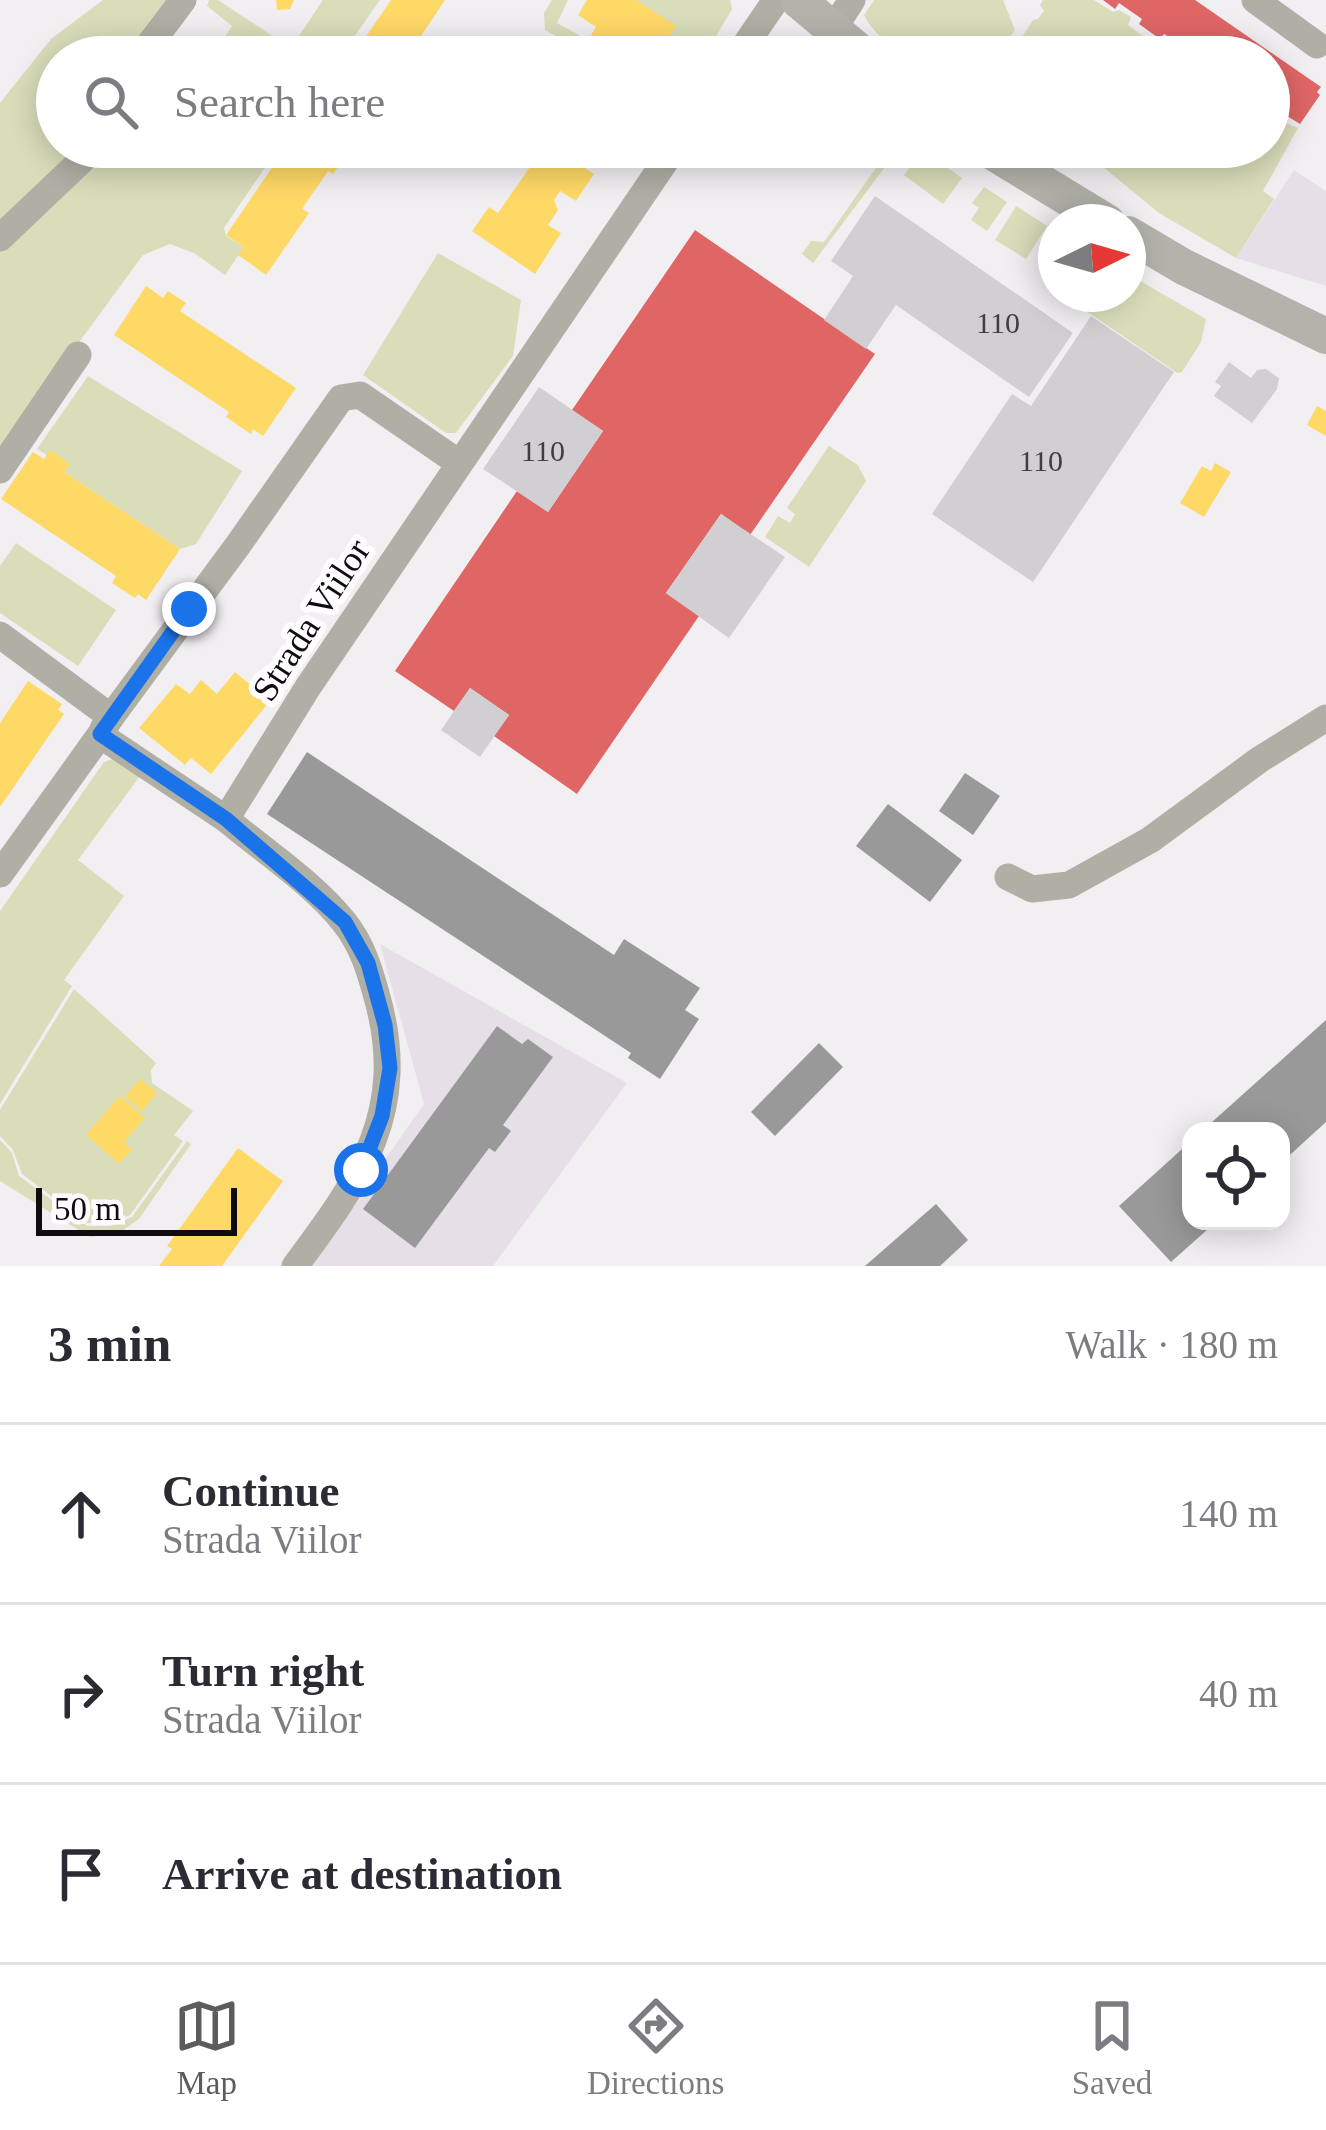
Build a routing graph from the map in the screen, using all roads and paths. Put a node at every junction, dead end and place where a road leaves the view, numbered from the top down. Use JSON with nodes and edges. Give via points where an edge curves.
{"nodes":[{"id":1,"x":183,"y":0,"type":"edge"},
{"id":2,"x":776,"y":0,"type":"edge"},
{"id":3,"x":798,"y":0,"type":"edge"},
{"id":4,"x":1255,"y":0,"type":"edge"},
{"id":5,"x":842,"y":15,"type":"edge"},
{"id":6,"x":156,"y":36,"type":"edge"},
{"id":7,"x":751,"y":36,"type":"edge"},
{"id":8,"x":1317,"y":44,"type":"dead end"},
{"id":9,"x":74,"y":168,"type":"edge"},
{"id":10,"x":661,"y":168,"type":"edge"},
{"id":11,"x":1018,"y":168,"type":"edge"},
{"id":12,"x":1077,"y":204,"type":"edge"},
{"id":13,"x":0,"y":238,"type":"edge"},
{"id":14,"x":1146,"y":245,"type":"edge"},
{"id":15,"x":1326,"y":336,"type":"edge"},
{"id":16,"x":79,"y":355,"type":"dead end"},
{"id":17,"x":459,"y":463,"type":"junction"},
{"id":18,"x":0,"y":470,"type":"edge"},
{"id":19,"x":0,"y":635,"type":"edge"},
{"id":20,"x":1326,"y":718,"type":"edge"},
{"id":21,"x":105,"y":726,"type":"junction"},
{"id":22,"x":226,"y":819,"type":"junction"},
{"id":23,"x":0,"y":874,"type":"edge"},
{"id":24,"x":1008,"y":877,"type":"dead end"},
{"id":25,"x":295,"y":1266,"type":"edge"}],
"edges":[{"from":1,"to":6,"type":"street"},
{"from":2,"to":7,"type":"street"},
{"from":3,"to":5,"type":"main road"},
{"from":4,"to":8,"type":"street"},
{"from":9,"to":13,"type":"street"},
{"from":10,"to":17,"type":"street","name":"Strada Viilor"},
{"from":11,"to":12,"type":"main road"},
{"from":14,"to":15,"type":"main road"},
{"from":16,"to":18,"type":"street"},
{"from":17,"to":21,"type":"street","via":[[360,395],[340,398]]},
{"from":17,"to":22,"type":"street","name":"Strada Viilor"},
{"from":19,"to":21,"type":"street"},
{"from":20,"to":24,"type":"street","via":[[1150,840],[1069,885],[1032,889]]},
{"from":21,"to":22,"type":"street"},
{"from":21,"to":23,"type":"street"},
{"from":22,"to":25,"type":"street","via":[[345,922],[368,963],[385,1025],[390,1068],[382,1116],[361,1170]]}]}
